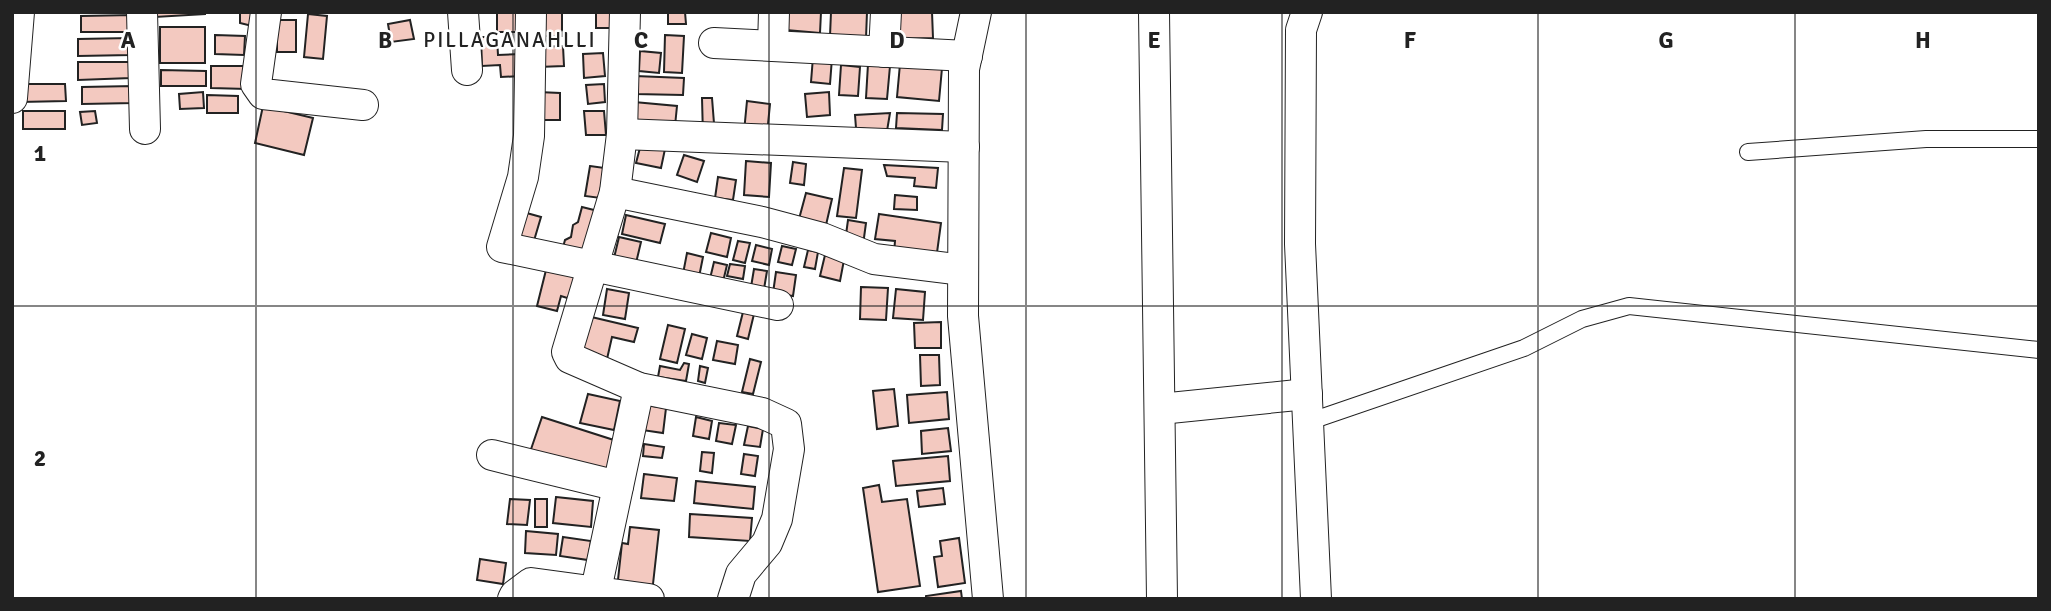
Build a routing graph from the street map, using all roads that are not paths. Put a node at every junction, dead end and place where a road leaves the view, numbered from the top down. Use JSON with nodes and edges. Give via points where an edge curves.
{"nodes":[{"id":1,"x":19,"y":12,"type":"edge"},
{"id":2,"x":142,"y":12,"type":"edge"},
{"id":3,"x":266,"y":12,"type":"edge"},
{"id":4,"x":463,"y":12,"type":"edge"},
{"id":5,"x":531,"y":12,"type":"edge"},
{"id":6,"x":625,"y":12,"type":"edge"},
{"id":7,"x":774,"y":12,"type":"edge"},
{"id":8,"x":886,"y":12,"type":"edge"},
{"id":9,"x":975,"y":12,"type":"edge"},
{"id":10,"x":1154,"y":12,"type":"edge"},
{"id":11,"x":1307,"y":12,"type":"edge"},
{"id":12,"x":714,"y":43,"type":"dead end"},
{"id":13,"x":774,"y":46,"type":"junction"},
{"id":14,"x":884,"y":52,"type":"junction"},
{"id":15,"x":967,"y":56,"type":"junction"},
{"id":16,"x":467,"y":70,"type":"dead end"},
{"id":17,"x":12,"y":98,"type":"edge"},
{"id":18,"x":363,"y":105,"type":"dead end"},
{"id":19,"x":145,"y":129,"type":"dead end"},
{"id":20,"x":622,"y":134,"type":"junction"},
{"id":21,"x":2039,"y":139,"type":"edge"},
{"id":22,"x":964,"y":147,"type":"junction"},
{"id":23,"x":1748,"y":152,"type":"dead end"},
{"id":24,"x":615,"y":192,"type":"junction"},
{"id":25,"x":594,"y":265,"type":"junction"},
{"id":26,"x":963,"y":270,"type":"junction"},
{"id":27,"x":778,"y":305,"type":"dead end"},
{"id":28,"x":2039,"y":350,"type":"edge"},
{"id":29,"x":639,"y":388,"type":"junction"},
{"id":30,"x":1307,"y":408,"type":"junction"},
{"id":31,"x":1160,"y":409,"type":"junction"},
{"id":32,"x":492,"y":454,"type":"dead end"},
{"id":33,"x":618,"y":486,"type":"junction"},
{"id":34,"x":596,"y":590,"type":"junction"},
{"id":35,"x":513,"y":599,"type":"edge"},
{"id":36,"x":649,"y":599,"type":"edge"},
{"id":37,"x":733,"y":599,"type":"edge"},
{"id":38,"x":988,"y":599,"type":"edge"},
{"id":39,"x":1162,"y":599,"type":"edge"},
{"id":40,"x":1316,"y":599,"type":"edge"}],
"edges":[{"from":1,"to":17,"type":"street"},
{"from":2,"to":19,"type":"street"},
{"from":3,"to":18,"type":"street","via":[[256,83],[263,94]]},
{"from":4,"to":16,"type":"street"},
{"from":5,"to":25,"type":"street","via":[[529,136],[523,177],[502,247]]},
{"from":6,"to":20,"type":"street"},
{"from":7,"to":13,"type":"street"},
{"from":8,"to":14,"type":"street"},
{"from":9,"to":15,"type":"street"},
{"from":10,"to":31,"type":"street"},
{"from":11,"to":30,"type":"street","via":[[1301,30],[1300,244]]},
{"from":12,"to":13,"type":"street"},
{"from":13,"to":14,"type":"street"},
{"from":14,"to":15,"type":"street"},
{"from":15,"to":22,"type":"street"},
{"from":20,"to":22,"type":"street"},
{"from":20,"to":24,"type":"street"},
{"from":21,"to":23,"type":"lane","via":[[1926,139]]},
{"from":22,"to":26,"type":"street"},
{"from":24,"to":25,"type":"street"},
{"from":24,"to":26,"type":"street","via":[[762,222],[822,238],[874,259]]},
{"from":25,"to":27,"type":"street"},
{"from":25,"to":29,"type":"street","via":[[567,352],[570,358]]},
{"from":26,"to":38,"type":"street"},
{"from":28,"to":30,"type":"lane","via":[[1629,306],[1582,319],[1524,348]]},
{"from":29,"to":33,"type":"street"},
{"from":29,"to":37,"type":"street","via":[[762,413],[786,424],[789,449],[777,519],[767,543],[741,574]]},
{"from":30,"to":31,"type":"street"},
{"from":30,"to":40,"type":"street"},
{"from":31,"to":39,"type":"street"},
{"from":32,"to":33,"type":"street"},
{"from":33,"to":34,"type":"street"},
{"from":34,"to":35,"type":"street","via":[[531,583]]},
{"from":34,"to":36,"type":"street"}]}
